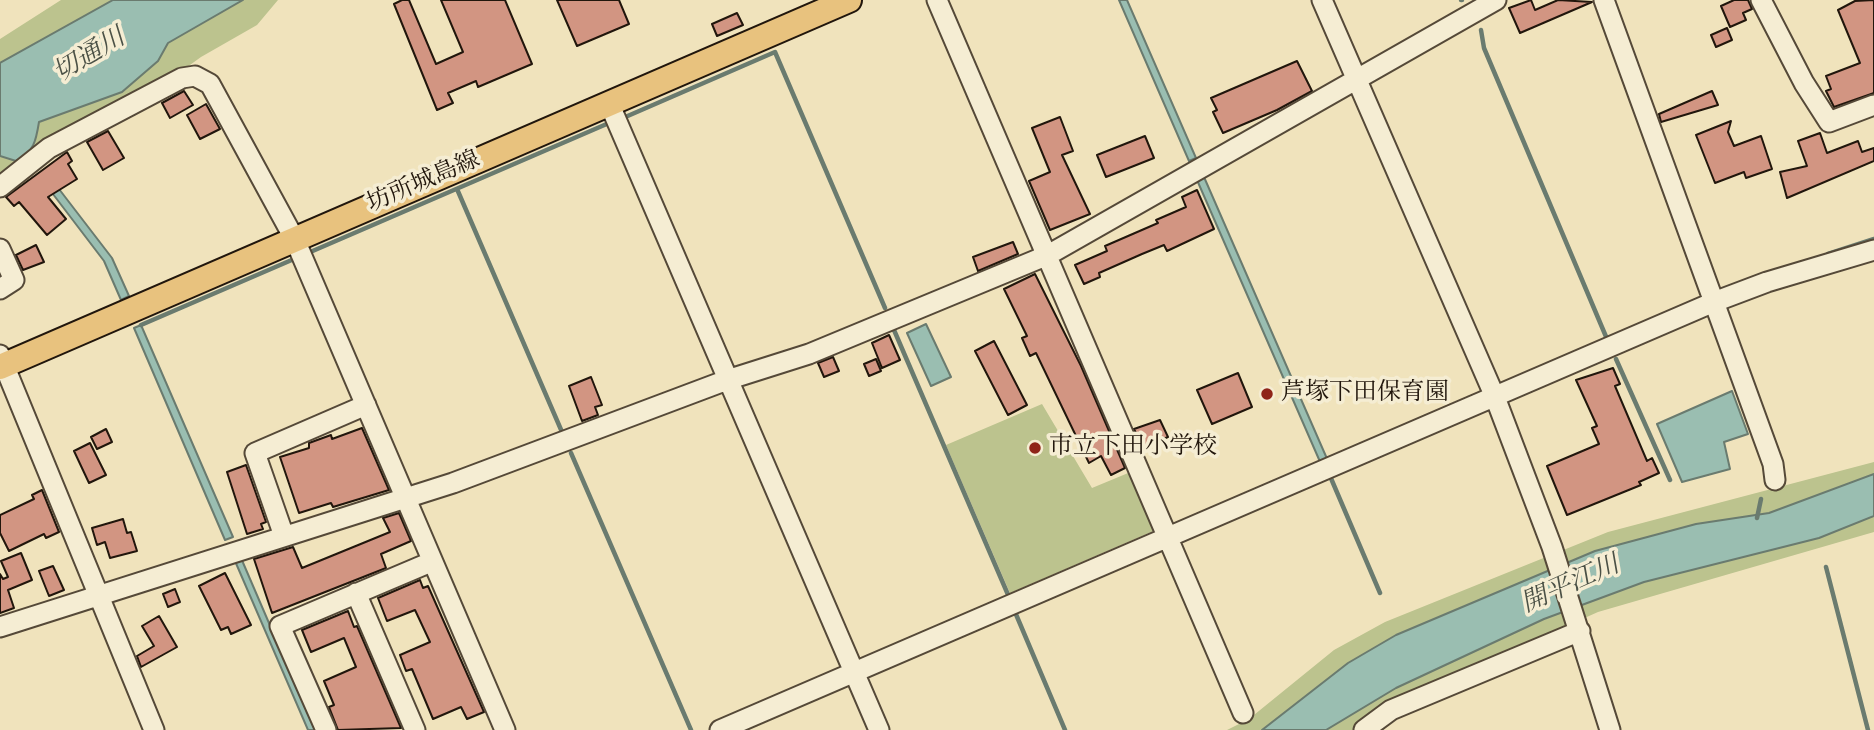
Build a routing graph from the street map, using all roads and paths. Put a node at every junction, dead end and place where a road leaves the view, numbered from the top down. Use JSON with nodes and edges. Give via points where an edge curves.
{"nodes":[{"id":1,"x":849,"y":0,"type":"edge"},
{"id":2,"x":937,"y":0,"type":"edge"},
{"id":3,"x":1322,"y":0,"type":"edge"},
{"id":4,"x":1496,"y":0,"type":"edge"},
{"id":5,"x":1604,"y":0,"type":"edge"},
{"id":6,"x":1761,"y":0,"type":"edge"},
{"id":7,"x":1357,"y":78,"type":"junction"},
{"id":8,"x":609,"y":103,"type":"junction"},
{"id":9,"x":1874,"y":105,"type":"edge"},
{"id":10,"x":0,"y":187,"type":"edge"},
{"id":11,"x":295,"y":240,"type":"junction"},
{"id":12,"x":0,"y":249,"type":"edge"},
{"id":13,"x":1874,"y":250,"type":"edge"},
{"id":14,"x":1048,"y":254,"type":"junction"},
{"id":15,"x":0,"y":289,"type":"edge"},
{"id":16,"x":1714,"y":302,"type":"junction"},
{"id":17,"x":2,"y":362,"type":"edge"},
{"id":18,"x":727,"y":380,"type":"junction"},
{"id":19,"x":1495,"y":397,"type":"junction"},
{"id":20,"x":366,"y":405,"type":"junction"},
{"id":21,"x":1775,"y":480,"type":"dead end"},
{"id":22,"x":406,"y":498,"type":"junction"},
{"id":23,"x":284,"y":537,"type":"junction"},
{"id":24,"x":1170,"y":537,"type":"junction"},
{"id":25,"x":431,"y":562,"type":"junction"},
{"id":26,"x":356,"y":593,"type":"junction"},
{"id":27,"x":100,"y":594,"type":"junction"},
{"id":28,"x":0,"y":627,"type":"edge"},
{"id":29,"x":1579,"y":627,"type":"junction"},
{"id":30,"x":853,"y":672,"type":"junction"},
{"id":31,"x":1242,"y":713,"type":"dead end"},
{"id":32,"x":154,"y":730,"type":"edge"},
{"id":33,"x":326,"y":730,"type":"edge"},
{"id":34,"x":415,"y":730,"type":"edge"},
{"id":35,"x":505,"y":730,"type":"edge"},
{"id":36,"x":720,"y":730,"type":"edge"},
{"id":37,"x":879,"y":730,"type":"edge"},
{"id":38,"x":1364,"y":730,"type":"edge"},
{"id":39,"x":1610,"y":730,"type":"edge"}],
"edges":[{"from":1,"to":8,"type":"main road","name":"坊所城島線"},
{"from":2,"to":14,"type":"street"},
{"from":3,"to":7,"type":"street"},
{"from":4,"to":7,"type":"street"},
{"from":5,"to":16,"type":"street"},
{"from":6,"to":9,"type":"street","via":[[1829,122]]},
{"from":7,"to":14,"type":"street"},
{"from":7,"to":19,"type":"street"},
{"from":8,"to":11,"type":"main road","name":"坊所城島線"},
{"from":8,"to":18,"type":"street"},
{"from":10,"to":11,"type":"street","via":[[49,148],[182,78],[195,76],[210,84]]},
{"from":11,"to":17,"type":"main road","name":"坊所城島線"},
{"from":11,"to":20,"type":"street"},
{"from":12,"to":15,"type":"street","via":[[14,280]]},
{"from":13,"to":16,"type":"street"},
{"from":14,"to":18,"type":"street","via":[[809,354]]},
{"from":14,"to":24,"type":"street"},
{"from":16,"to":19,"type":"street"},
{"from":16,"to":21,"type":"street"},
{"from":17,"to":27,"type":"street"},
{"from":18,"to":22,"type":"street"},
{"from":18,"to":30,"type":"street"},
{"from":19,"to":24,"type":"street"},
{"from":19,"to":29,"type":"street"},
{"from":20,"to":22,"type":"street"},
{"from":20,"to":23,"type":"street","via":[[255,453]]},
{"from":22,"to":23,"type":"street"},
{"from":22,"to":25,"type":"street"},
{"from":23,"to":27,"type":"street"},
{"from":24,"to":30,"type":"street"},
{"from":24,"to":31,"type":"street"},
{"from":25,"to":26,"type":"street"},
{"from":25,"to":35,"type":"street"},
{"from":26,"to":33,"type":"street","via":[[280,626]]},
{"from":26,"to":34,"type":"street"},
{"from":27,"to":28,"type":"street"},
{"from":27,"to":32,"type":"street"},
{"from":29,"to":38,"type":"street","via":[[1391,710]]},
{"from":29,"to":39,"type":"street"},
{"from":30,"to":36,"type":"street"},
{"from":30,"to":37,"type":"street"}]}
